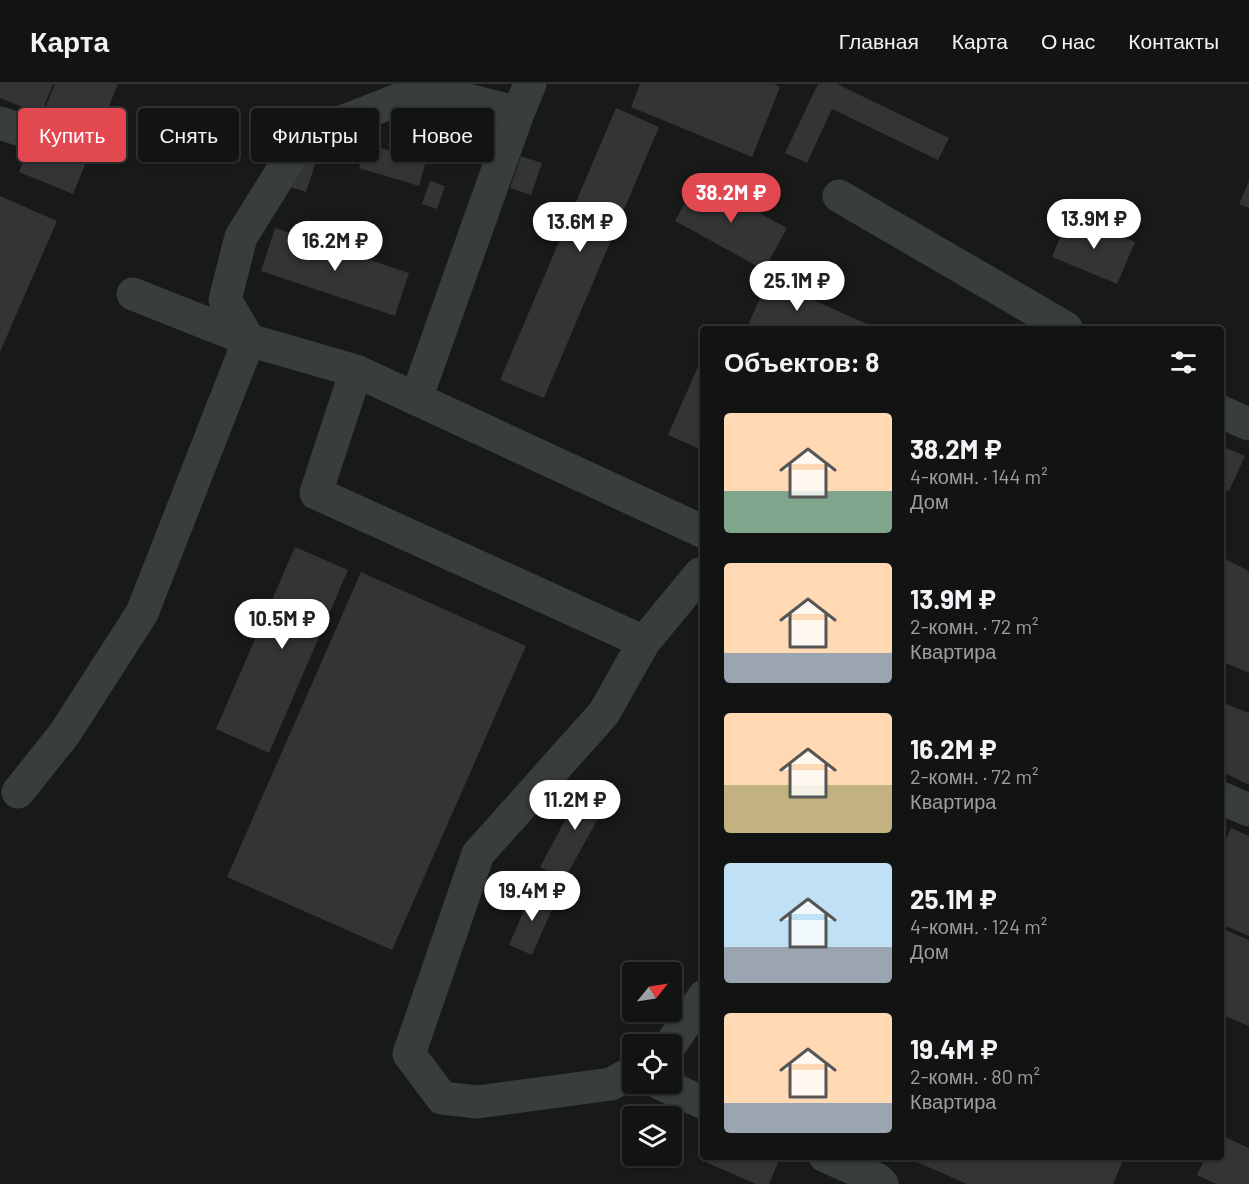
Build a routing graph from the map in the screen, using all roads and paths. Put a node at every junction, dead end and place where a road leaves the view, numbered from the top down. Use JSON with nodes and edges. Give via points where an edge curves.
{"nodes":[{"id":1,"x":524,"y":98,"type":"edge"},
{"id":2,"x":839,"y":196,"type":"dead end"},
{"id":3,"x":133,"y":294,"type":"dead end"},
{"id":4,"x":1063,"y":326,"type":"edge"},
{"id":5,"x":249,"y":340,"type":"junction"},
{"id":6,"x":356,"y":371,"type":"junction"},
{"id":7,"x":416,"y":399,"type":"junction"},
{"id":8,"x":1224,"y":413,"type":"edge"},
{"id":9,"x":1249,"y":424,"type":"edge"},
{"id":10,"x":700,"y":530,"type":"edge"},
{"id":11,"x":700,"y":574,"type":"edge"},
{"id":12,"x":644,"y":642,"type":"junction"},
{"id":13,"x":18,"y":792,"type":"dead end"},
{"id":14,"x":1224,"y":799,"type":"edge"},
{"id":15,"x":1249,"y":810,"type":"edge"},
{"id":16,"x":700,"y":1002,"type":"edge"},
{"id":17,"x":678,"y":1034,"type":"edge"},
{"id":18,"x":622,"y":1078,"type":"edge"},
{"id":19,"x":682,"y":1093,"type":"edge"},
{"id":20,"x":700,"y":1101,"type":"edge"},
{"id":21,"x":834,"y":1160,"type":"edge"},
{"id":22,"x":882,"y":1184,"type":"edge"}],
"edges":[{"from":1,"to":5,"type":"lane","via":[[426,88],[303,137],[241,237],[225,300]]},
{"from":1,"to":7,"type":"lane"},
{"from":2,"to":4,"type":"lane"},
{"from":3,"to":5,"type":"lane"},
{"from":5,"to":6,"type":"lane"},
{"from":5,"to":13,"type":"lane","via":[[142,613],[65,733]]},
{"from":6,"to":7,"type":"lane"},
{"from":6,"to":12,"type":"lane","via":[[316,493]]},
{"from":7,"to":10,"type":"lane"},
{"from":8,"to":9,"type":"lane"},
{"from":11,"to":12,"type":"lane"},
{"from":12,"to":18,"type":"lane","via":[[604,713],[478,854],[409,1054],[442,1098],[477,1102],[611,1084]]},
{"from":14,"to":15,"type":"lane"},
{"from":16,"to":17,"type":"lane"},
{"from":19,"to":20,"type":"lane"},
{"from":21,"to":22,"type":"lane"}]}
